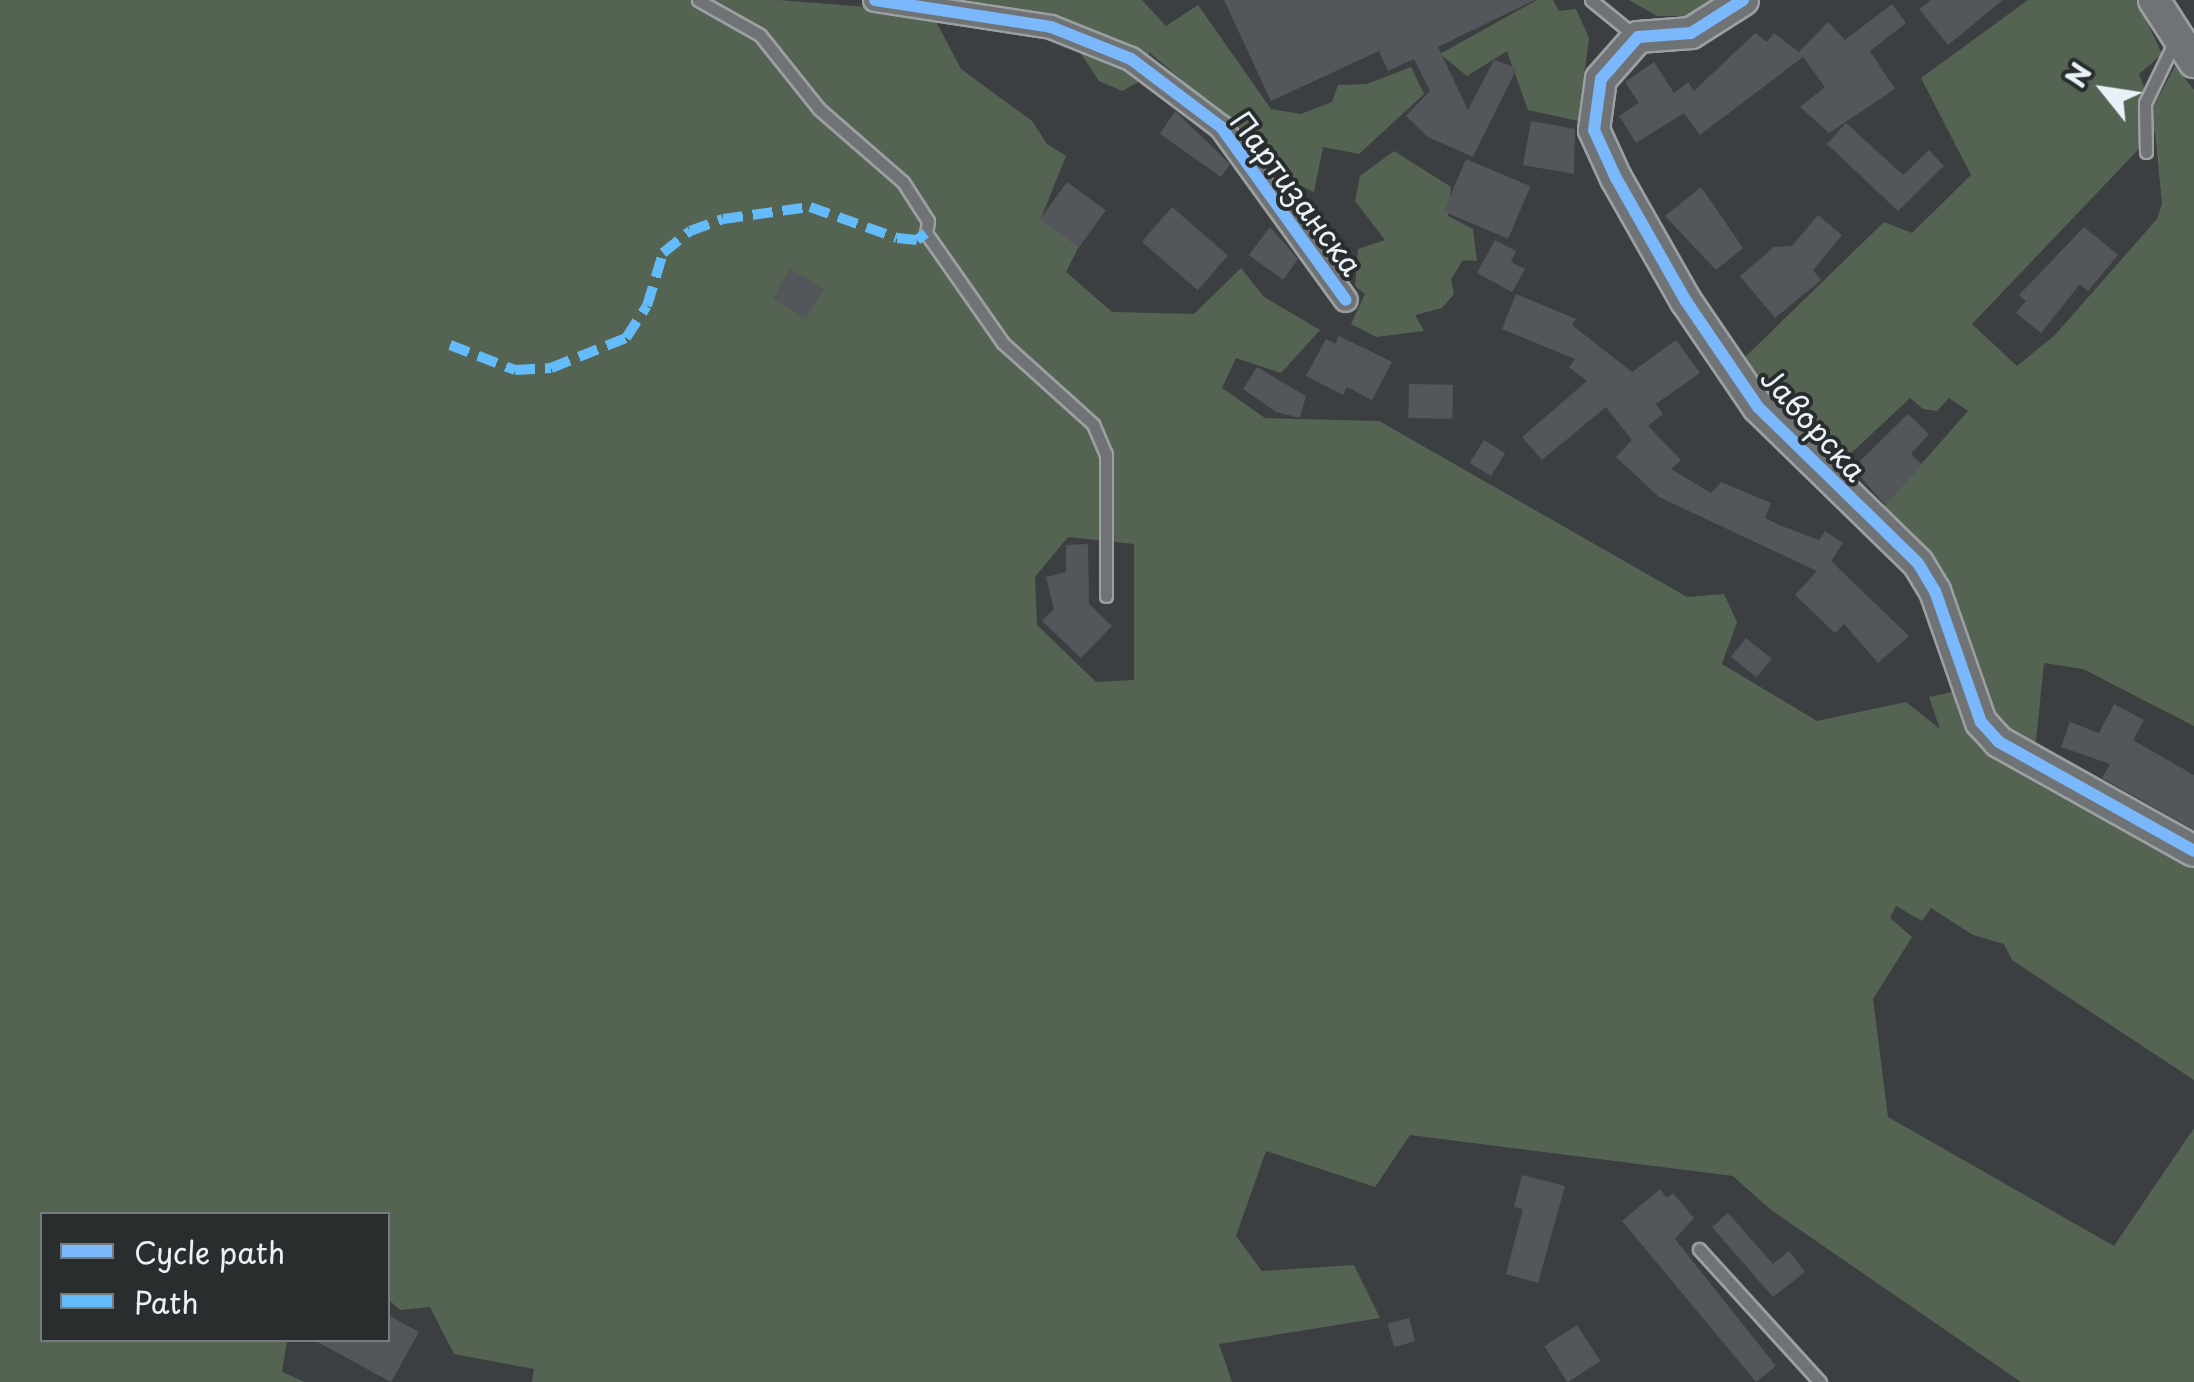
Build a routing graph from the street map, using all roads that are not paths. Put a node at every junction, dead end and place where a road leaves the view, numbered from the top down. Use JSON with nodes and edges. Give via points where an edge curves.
{"nodes":[{"id":1,"x":698,"y":0,"type":"edge"},
{"id":2,"x":876,"y":0,"type":"edge"},
{"id":3,"x":1591,"y":0,"type":"edge"},
{"id":4,"x":1743,"y":0,"type":"edge"},
{"id":5,"x":2154,"y":0,"type":"edge"},
{"id":6,"x":1638,"y":38,"type":"junction"},
{"id":7,"x":2185,"y":50,"type":"edge"},
{"id":8,"x":2146,"y":152,"type":"dead end"},
{"id":9,"x":1346,"y":300,"type":"dead end"},
{"id":10,"x":1106,"y":596,"type":"dead end"},
{"id":11,"x":2194,"y":851,"type":"edge"},
{"id":12,"x":1699,"y":1249,"type":"dead end"},
{"id":13,"x":1820,"y":1382,"type":"edge"}],
"edges":[{"from":1,"to":10,"type":"lane","via":[[760,35],[820,109],[903,182],[928,221],[926,232],[1003,343],[1093,424],[1106,454]]},
{"from":2,"to":9,"type":"street","name":"Партизанска","via":[[1051,27],[1132,59],[1221,126]]},
{"from":3,"to":6,"type":"lane"},
{"from":4,"to":6,"type":"street","via":[[1691,33]]},
{"from":5,"to":7,"type":"street"},
{"from":6,"to":11,"type":"street","name":"Јаворска","via":[[1601,79],[1594,130],[1686,302],[1758,407],[1918,564],[1936,591],[1981,722],[2000,742]]},
{"from":7,"to":8,"type":"lane","via":[[2145,103]]},
{"from":12,"to":13,"type":"lane"}]}
